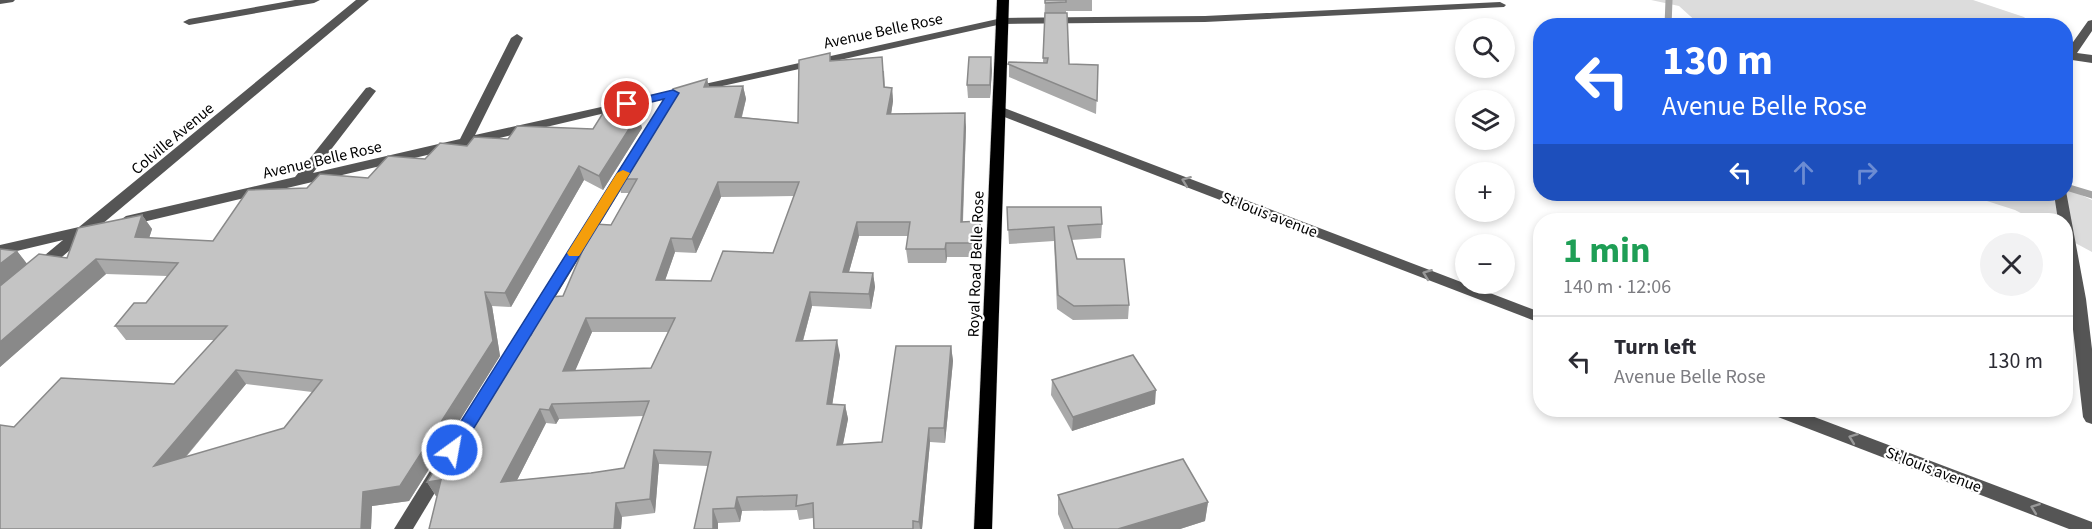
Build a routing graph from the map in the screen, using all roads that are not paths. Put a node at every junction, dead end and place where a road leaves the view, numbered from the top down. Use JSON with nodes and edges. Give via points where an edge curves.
{"nodes":[{"id":1,"x":9,"y":0,"type":"edge"},
{"id":2,"x":315,"y":0,"type":"edge"},
{"id":3,"x":363,"y":0,"type":"edge"},
{"id":4,"x":1004,"y":0,"type":"edge"},
{"id":5,"x":0,"y":2,"type":"edge"},
{"id":6,"x":1500,"y":5,"type":"dead end"},
{"id":7,"x":1002,"y":21,"type":"junction"},
{"id":8,"x":189,"y":22,"type":"dead end"},
{"id":9,"x":2092,"y":23,"type":"edge"},
{"id":10,"x":517,"y":38,"type":"dead end"},
{"id":11,"x":2073,"y":50,"type":"edge"},
{"id":12,"x":2073,"y":58,"type":"edge"},
{"id":13,"x":2092,"y":59,"type":"edge"},
{"id":14,"x":370,"y":91,"type":"dead end"},
{"id":15,"x":673,"y":93,"type":"junction"},
{"id":16,"x":999,"y":110,"type":"junction"},
{"id":17,"x":660,"y":114,"type":"edge"},
{"id":18,"x":465,"y":142,"type":"junction"},
{"id":19,"x":635,"y":154,"type":"edge"},
{"id":20,"x":300,"y":180,"type":"junction"},
{"id":21,"x":86,"y":230,"type":"junction"},
{"id":22,"x":0,"y":250,"type":"edge"},
{"id":23,"x":2073,"y":253,"type":"edge"},
{"id":24,"x":26,"y":278,"type":"edge"},
{"id":25,"x":2085,"y":301,"type":"edge"},
{"id":26,"x":1533,"y":315,"type":"edge"},
{"id":27,"x":504,"y":367,"type":"edge"},
{"id":28,"x":1797,"y":417,"type":"edge"},
{"id":29,"x":2092,"y":417,"type":"edge"},
{"id":30,"x":447,"y":458,"type":"edge"},
{"id":31,"x":403,"y":529,"type":"edge"},
{"id":32,"x":983,"y":529,"type":"edge"},
{"id":33,"x":2090,"y":529,"type":"edge"}],
"edges":[{"from":1,"to":5,"type":"street"},
{"from":2,"to":8,"type":"street"},
{"from":3,"to":21,"type":"street","name":"Colville Avenue"},
{"from":4,"to":7,"type":"main road","name":"Royal Road Belle Rose"},
{"from":6,"to":7,"type":"street","name":"Avenue Belle Rose","via":[[1205,19]]},
{"from":7,"to":15,"type":"street","name":"Avenue Belle Rose"},
{"from":7,"to":16,"type":"main road","name":"Royal Road Belle Rose"},
{"from":9,"to":11,"type":"street"},
{"from":10,"to":18,"type":"street"},
{"from":12,"to":13,"type":"street"},
{"from":14,"to":20,"type":"street"},
{"from":15,"to":17,"type":"street"},
{"from":15,"to":18,"type":"street","name":"Avenue Belle Rose"},
{"from":26,"to":16,"type":"street","name":"St louis avenue","one_way":true},
{"from":16,"to":32,"type":"main road","name":"Royal Road Belle Rose"},
{"from":18,"to":20,"type":"street","name":"Avenue Belle Rose"},
{"from":19,"to":27,"type":"street"},
{"from":20,"to":21,"type":"street","name":"Avenue Belle Rose"},
{"from":21,"to":22,"type":"street","name":"Avenue Belle Rose"},
{"from":21,"to":24,"type":"street","name":"Colville Avenue"},
{"from":23,"to":25,"type":"street"},
{"from":25,"to":29,"type":"street"},
{"from":33,"to":28,"type":"street","name":"St louis avenue","one_way":true},
{"from":30,"to":31,"type":"street"}]}
